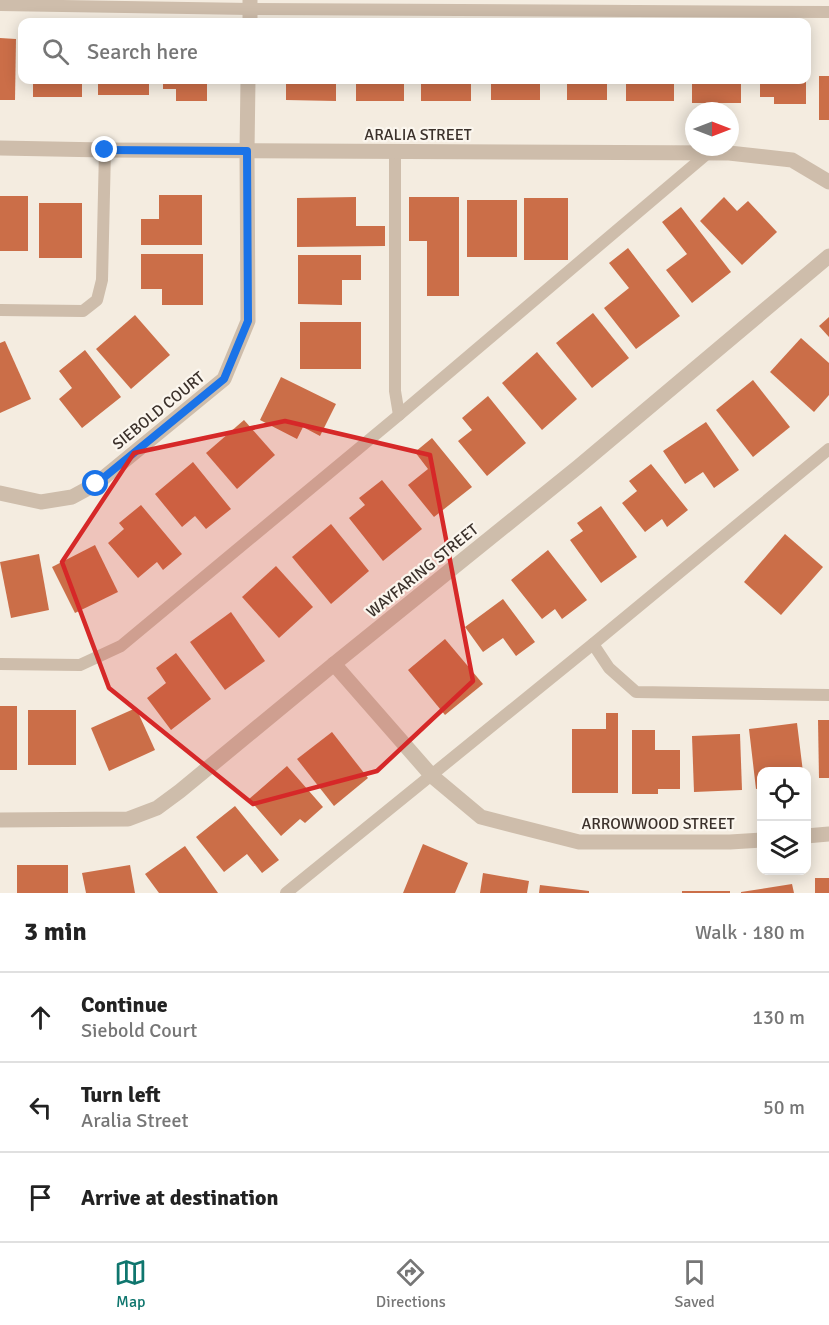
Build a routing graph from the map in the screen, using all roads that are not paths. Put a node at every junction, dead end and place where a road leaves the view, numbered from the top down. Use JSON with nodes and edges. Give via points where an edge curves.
{"nodes":[{"id":1,"x":0,"y":5,"type":"edge"},
{"id":2,"x":250,"y":10,"type":"edge"},
{"id":3,"x":829,"y":12,"type":"edge"},
{"id":4,"x":248,"y":84,"type":"edge"},
{"id":5,"x":0,"y":148,"type":"edge"},
{"id":6,"x":105,"y":150,"type":"junction"},
{"id":7,"x":247,"y":151,"type":"junction"},
{"id":8,"x":395,"y":151,"type":"junction"},
{"id":9,"x":685,"y":153,"type":"edge"},
{"id":10,"x":739,"y":154,"type":"edge"},
{"id":11,"x":704,"y":156,"type":"edge"},
{"id":12,"x":829,"y":182,"type":"edge"},
{"id":13,"x":829,"y":256,"type":"edge"},
{"id":14,"x":0,"y":310,"type":"edge"},
{"id":15,"x":399,"y":415,"type":"junction"},
{"id":16,"x":829,"y":449,"type":"edge"},
{"id":17,"x":0,"y":493,"type":"edge"},
{"id":18,"x":593,"y":644,"type":"junction"},
{"id":19,"x":0,"y":664,"type":"edge"},
{"id":20,"x":334,"y":664,"type":"junction"},
{"id":21,"x":829,"y":695,"type":"edge"},
{"id":22,"x":432,"y":776,"type":"junction"},
{"id":23,"x":0,"y":820,"type":"edge"},
{"id":24,"x":829,"y":834,"type":"edge"},
{"id":25,"x":811,"y":836,"type":"edge"},
{"id":26,"x":757,"y":840,"type":"edge"},
{"id":27,"x":286,"y":893,"type":"edge"}],
"edges":[{"from":1,"to":2,"type":"lane"},
{"from":2,"to":3,"type":"lane"},
{"from":4,"to":7,"type":"street","name":"SIEBOLD COURT"},
{"from":5,"to":6,"type":"street","name":"ARALIA STREET"},
{"from":6,"to":7,"type":"street","name":"ARALIA STREET"},
{"from":6,"to":14,"type":"lane","via":[[102,280],[97,300],[83,310]]},
{"from":7,"to":8,"type":"street","name":"ARALIA STREET"},
{"from":7,"to":17,"type":"street","name":"SIEBOLD COURT","via":[[248,321],[224,379],[96,484],[72,497],[41,502]]},
{"from":8,"to":9,"type":"street","name":"ARALIA STREET"},
{"from":8,"to":15,"type":"lane","via":[[395,391]]},
{"from":10,"to":12,"type":"street","name":"ARALIA STREET","via":[[792,160]]},
{"from":11,"to":15,"type":"lane"},
{"from":13,"to":20,"type":"street","name":"WAYFARING STREET"},
{"from":15,"to":19,"type":"lane","via":[[121,646],[80,665]]},
{"from":16,"to":18,"type":"lane"},
{"from":18,"to":21,"type":"lane","via":[[609,668],[636,692]]},
{"from":18,"to":22,"type":"lane"},
{"from":20,"to":22,"type":"street","name":"ARROWWOOD STREET"},
{"from":20,"to":23,"type":"street","name":"WAYFARING STREET","via":[[157,808],[128,819]]},
{"from":22,"to":26,"type":"street","name":"ARROWWOOD STREET","via":[[481,816],[579,842]]},
{"from":22,"to":27,"type":"lane"},
{"from":24,"to":25,"type":"street"}]}
